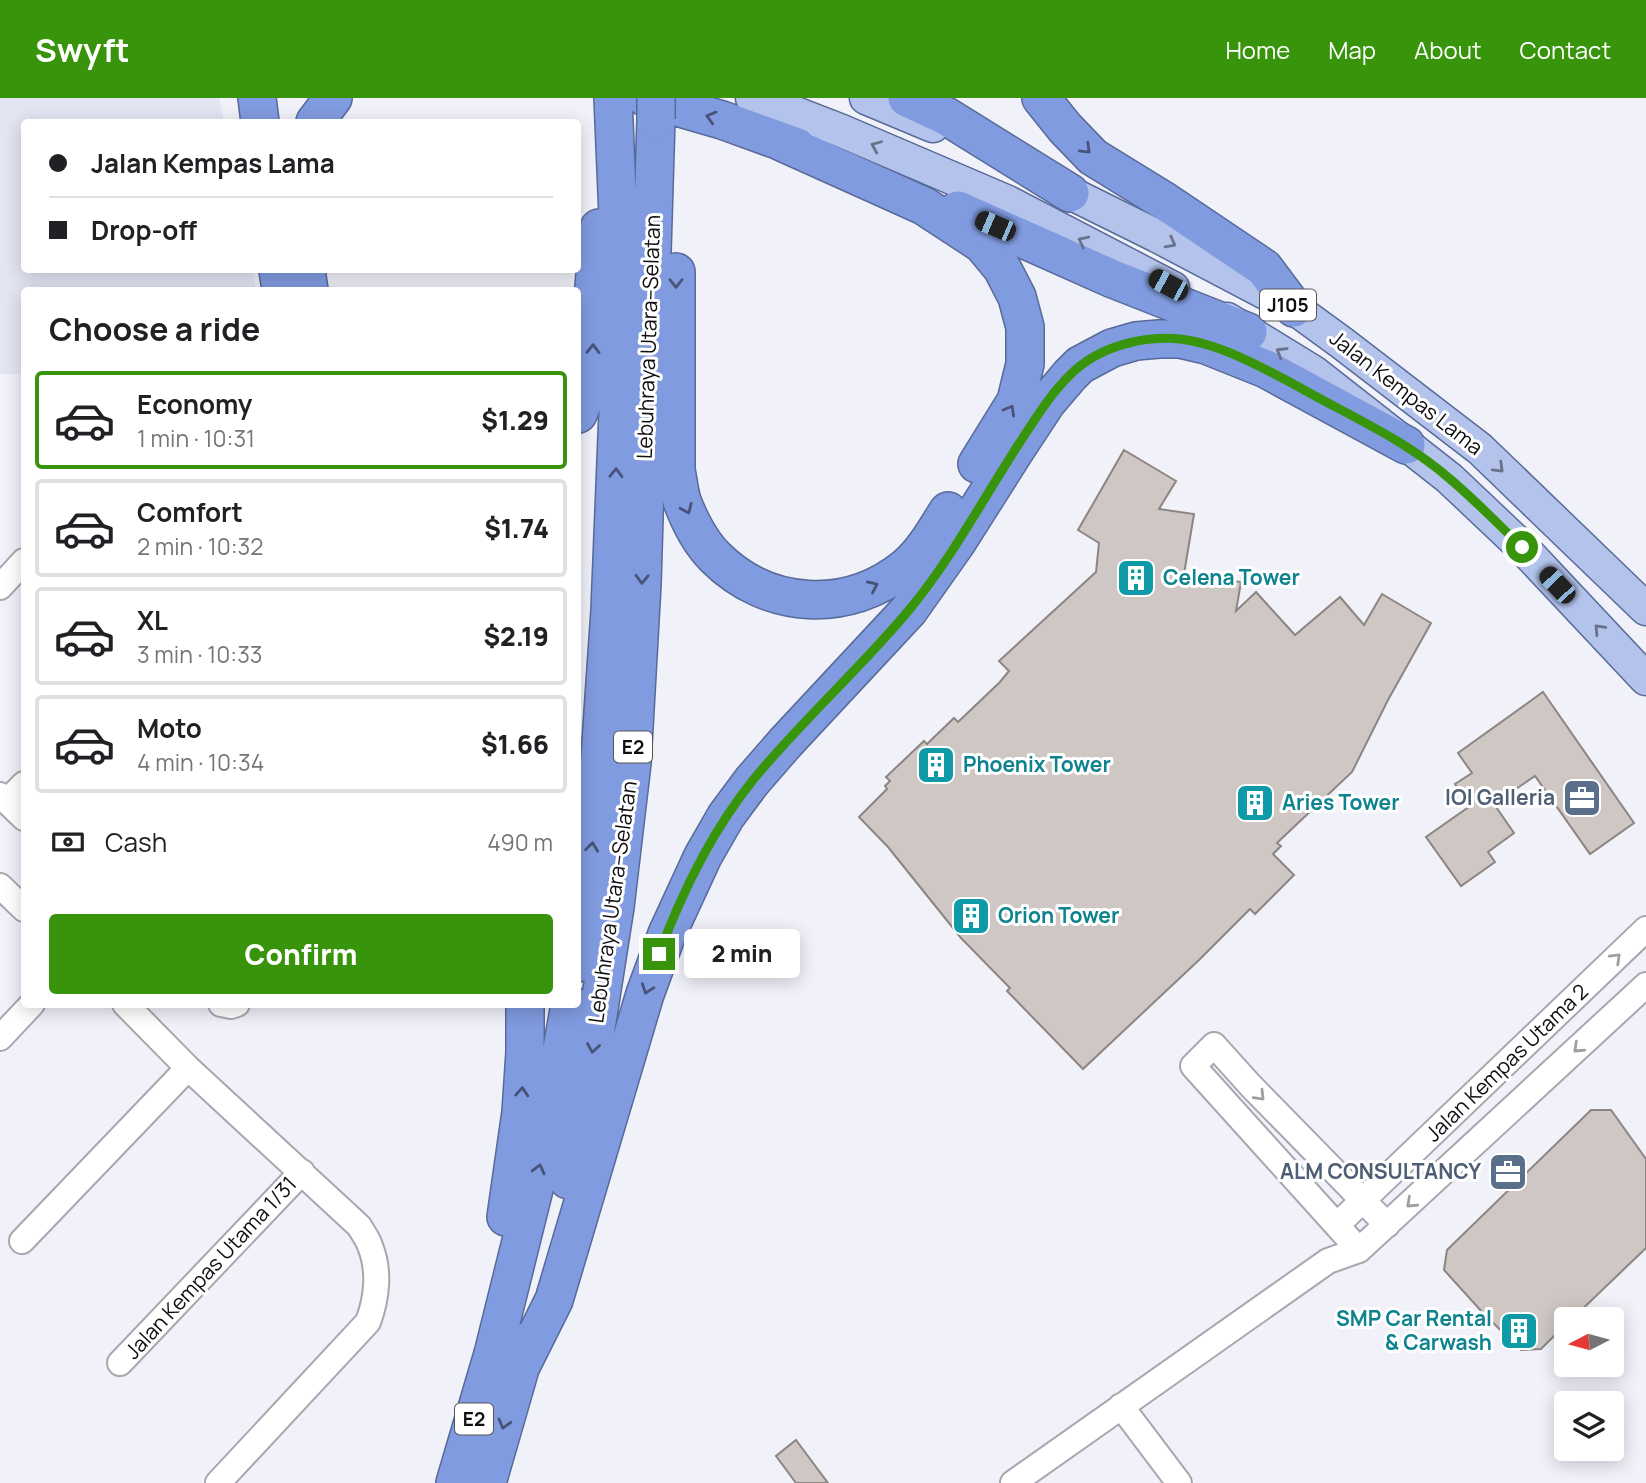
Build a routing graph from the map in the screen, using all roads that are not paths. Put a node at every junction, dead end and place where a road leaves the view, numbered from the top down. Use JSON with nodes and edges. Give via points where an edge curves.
{"nodes":[{"id":1,"x":257,"y":98,"type":"edge"},
{"id":2,"x":333,"y":98,"type":"edge"},
{"id":3,"x":752,"y":98,"type":"edge"},
{"id":4,"x":866,"y":98,"type":"edge"},
{"id":5,"x":907,"y":98,"type":"edge"},
{"id":6,"x":1041,"y":98,"type":"edge"},
{"id":7,"x":652,"y":105,"type":"edge"},
{"id":8,"x":613,"y":109,"type":"edge"},
{"id":9,"x":260,"y":119,"type":"edge"},
{"id":10,"x":318,"y":119,"type":"edge"},
{"id":11,"x":775,"y":139,"type":"junction"},
{"id":12,"x":1070,"y":193,"type":"junction"},
{"id":13,"x":1294,"y":308,"type":"junction"},
{"id":14,"x":1248,"y":332,"type":"junction"},
{"id":15,"x":581,"y":407,"type":"edge"},
{"id":16,"x":1406,"y":445,"type":"junction"},
{"id":17,"x":21,"y":564,"type":"edge"},
{"id":18,"x":0,"y":587,"type":"edge"},
{"id":19,"x":1646,"y":609,"type":"edge"},
{"id":20,"x":1646,"y":679,"type":"edge"},
{"id":21,"x":0,"y":886,"type":"edge"},
{"id":22,"x":21,"y":906,"type":"edge"},
{"id":23,"x":1646,"y":929,"type":"edge"},
{"id":24,"x":581,"y":937,"type":"edge"},
{"id":25,"x":1646,"y":985,"type":"edge"},
{"id":26,"x":28,"y":1008,"type":"edge"},
{"id":27,"x":129,"y":1008,"type":"edge"},
{"id":28,"x":526,"y":1008,"type":"edge"},
{"id":29,"x":569,"y":1008,"type":"edge"},
{"id":30,"x":0,"y":1038,"type":"edge"},
{"id":31,"x":188,"y":1068,"type":"junction"},
{"id":32,"x":302,"y":1172,"type":"junction"},
{"id":33,"x":1362,"y":1201,"type":"junction"},
{"id":34,"x":1387,"y":1225,"type":"junction"},
{"id":35,"x":1337,"y":1226,"type":"junction"},
{"id":36,"x":22,"y":1241,"type":"dead end"},
{"id":37,"x":1359,"y":1250,"type":"junction"},
{"id":38,"x":1328,"y":1261,"type":"junction"},
{"id":39,"x":507,"y":1359,"type":"junction"},
{"id":40,"x":120,"y":1363,"type":"dead end"},
{"id":41,"x":1121,"y":1406,"type":"junction"},
{"id":42,"x":218,"y":1483,"type":"edge"},
{"id":43,"x":455,"y":1483,"type":"edge"},
{"id":44,"x":487,"y":1483,"type":"edge"},
{"id":45,"x":1013,"y":1483,"type":"edge"},
{"id":46,"x":1179,"y":1483,"type":"edge"}],
"edges":[{"from":1,"to":9,"type":"highway"},
{"from":2,"to":10,"type":"highway"},
{"from":14,"to":3,"type":"main road","name":"Jalan Kempas Lama","number":"J105","one_way":true,"via":[[1190,296],[1008,202]]},
{"from":4,"to":12,"type":"main road","name":"Jalan Kempas Lama","number":"J105"},
{"from":5,"to":12,"type":"highway","via":[[946,116]]},
{"from":6,"to":13,"type":"highway","one_way":true,"via":[[1093,157],[1264,268]]},
{"from":11,"to":7,"type":"highway","one_way":true,"via":[[722,120]]},
{"from":7,"to":11,"type":"highway","one_way":true,"via":[[676,244],[675,433],[682,501],[714,556],[733,572],[789,598],[825,600],[854,595],[883,582],[927,545],[1016,401],[1025,364],[1025,327],[1002,268],[982,244],[924,206]]},
{"from":7,"to":39,"type":"highway","name":"Lebuhraya Utara–Selatan","number":"E2","one_way":true,"via":[[642,584],[632,763],[615,907],[561,1217]]},
{"from":15,"to":8,"type":"highway","one_way":true,"via":[[594,355],[597,242]]},
{"from":24,"to":8,"type":"highway","name":"Lebuhraya Utara–Selatan","number":"E2","one_way":true,"via":[[597,800],[610,610],[622,312]]},
{"from":11,"to":14,"type":"highway","via":[[947,205],[1113,279]]},
{"from":12,"to":13,"type":"main road","name":"Jalan Kempas Lama","number":"J105","one_way":true},
{"from":13,"to":19,"type":"main road","name":"Jalan Kempas Lama","number":"J105","one_way":true,"via":[[1479,449]]},
{"from":16,"to":14,"type":"main road","name":"Jalan Kempas Lama","number":"J105","one_way":true,"via":[[1315,373]]},
{"from":20,"to":16,"type":"main road","name":"Jalan Kempas Lama","number":"J105","one_way":true,"via":[[1522,547],[1449,478]]},
{"from":16,"to":39,"type":"highway","one_way":true,"via":[[1266,369],[1181,339],[1136,341],[1112,348],[1070,374],[909,610],[752,781],[703,856],[645,994],[554,1300]]},
{"from":17,"to":18,"type":"street"},
{"from":21,"to":22,"type":"street"},
{"from":33,"to":23,"type":"street","name":"Jalan Kempas Utama 2","one_way":true},
{"from":25,"to":34,"type":"street","name":"Jalan Kempas Utama 2","one_way":true},
{"from":26,"to":30,"type":"street"},
{"from":27,"to":31,"type":"street"},
{"from":39,"to":28,"type":"highway","one_way":true,"via":[[495,1287],[521,1112]]},
{"from":39,"to":29,"type":"highway","name":"Lebuhraya Utara–Selatan","number":"E2","one_way":true},
{"from":31,"to":32,"type":"street"},
{"from":31,"to":36,"type":"street"},
{"from":32,"to":40,"type":"street","name":"Jalan Kempas Utama 1/31"},
{"from":32,"to":42,"type":"street","via":[[359,1226],[370,1244],[375,1264],[373,1306],[368,1322]]},
{"from":33,"to":34,"type":"street"},
{"from":33,"to":35,"type":"street","name":"Jalan Kempas Utama 2"},
{"from":35,"to":33,"type":"street","one_way":true,"via":[[1193,1066],[1214,1045]]},
{"from":34,"to":37,"type":"street","name":"Jalan Kempas Utama 2"},
{"from":35,"to":37,"type":"street"},
{"from":35,"to":38,"type":"street"},
{"from":37,"to":38,"type":"street"},
{"from":38,"to":41,"type":"street"},
{"from":39,"to":43,"type":"highway","name":"Lebuhraya Utara–Selatan","number":"E2"},
{"from":39,"to":44,"type":"highway","name":"Lebuhraya Utara–Selatan","number":"E2","one_way":true},
{"from":41,"to":45,"type":"street"},
{"from":41,"to":46,"type":"street"}]}
